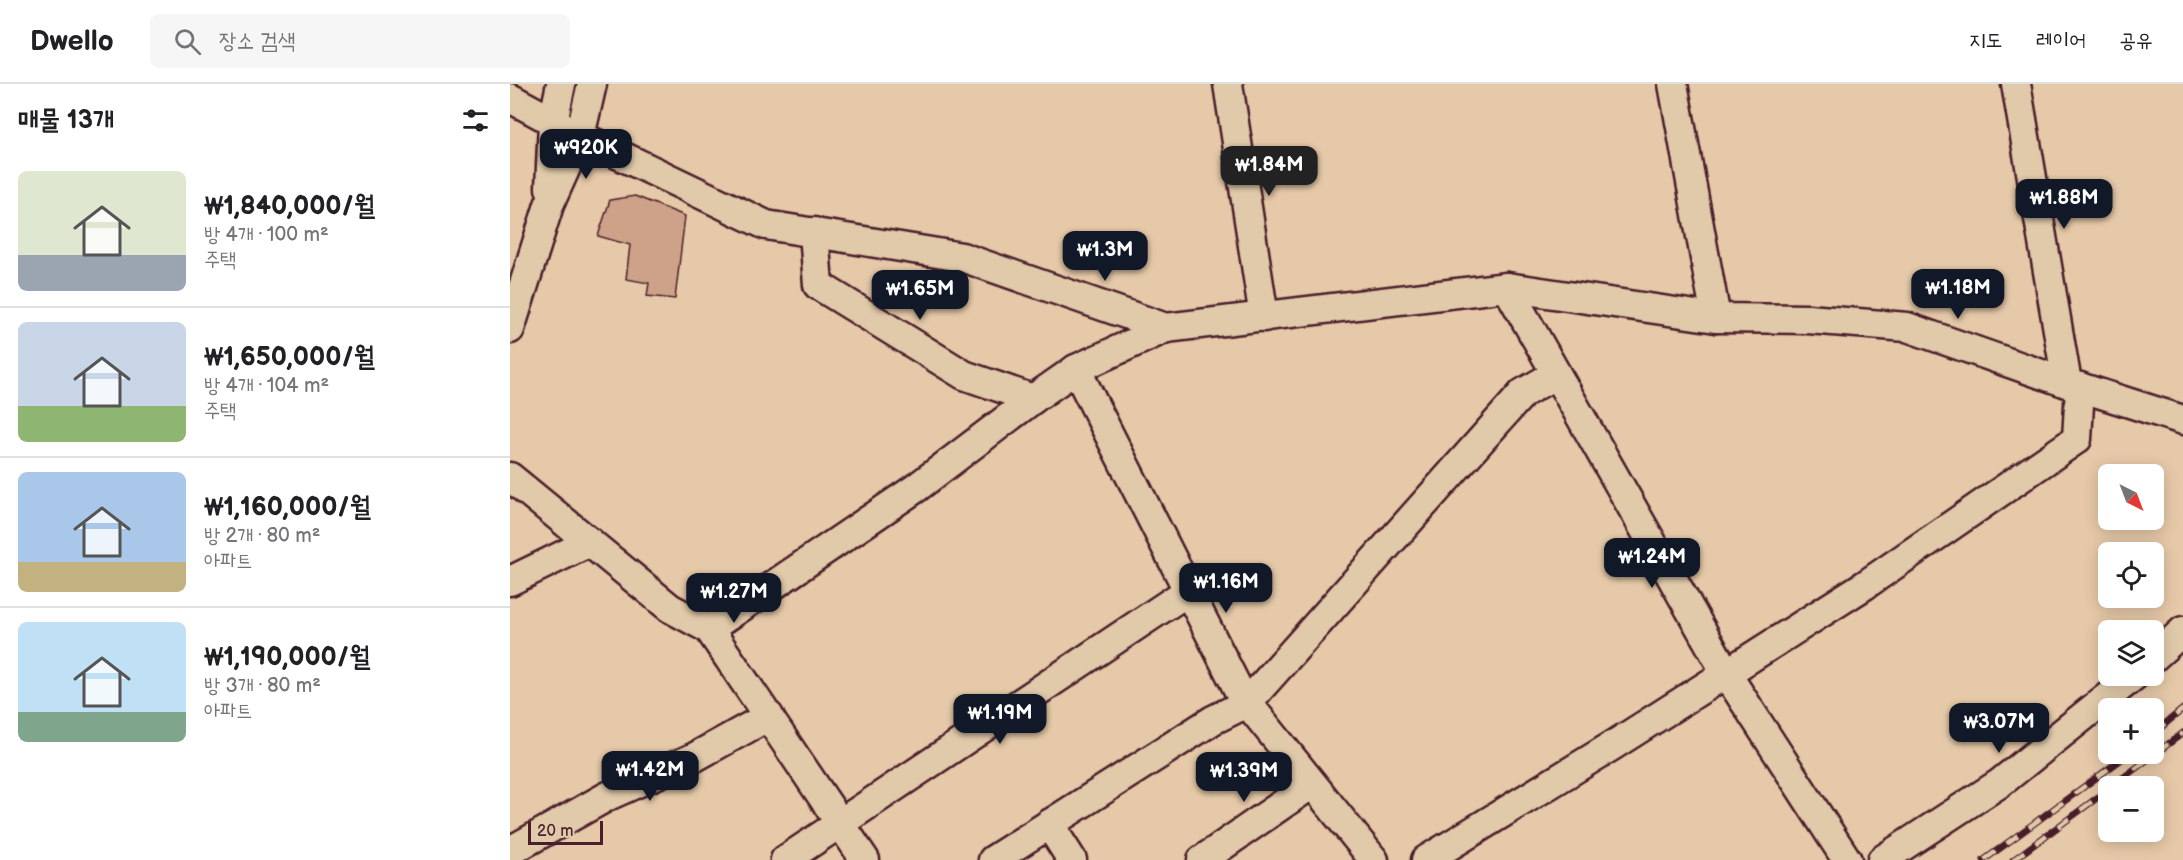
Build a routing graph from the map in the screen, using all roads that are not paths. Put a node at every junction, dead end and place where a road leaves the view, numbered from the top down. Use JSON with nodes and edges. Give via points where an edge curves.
{"nodes":[{"id":1,"x":561,"y":84,"type":"edge"},
{"id":2,"x":592,"y":84,"type":"edge"},
{"id":3,"x":1228,"y":84,"type":"edge"},
{"id":4,"x":1672,"y":84,"type":"edge"},
{"id":5,"x":2016,"y":84,"type":"edge"},
{"id":6,"x":510,"y":98,"type":"edge"},
{"id":7,"x":553,"y":122,"type":"junction"},
{"id":8,"x":580,"y":136,"type":"junction"},
{"id":9,"x":549,"y":205,"type":"junction"},
{"id":10,"x":814,"y":232,"type":"junction"},
{"id":11,"x":1507,"y":287,"type":"junction"},
{"id":12,"x":1264,"y":317,"type":"junction"},
{"id":13,"x":1716,"y":318,"type":"junction"},
{"id":14,"x":511,"y":327,"type":"edge"},
{"id":15,"x":1166,"y":328,"type":"junction"},
{"id":16,"x":1076,"y":369,"type":"junction"},
{"id":17,"x":1556,"y":374,"type":"junction"},
{"id":18,"x":2073,"y":385,"type":"junction"},
{"id":19,"x":1033,"y":399,"type":"junction"},
{"id":20,"x":2183,"y":420,"type":"edge"},
{"id":21,"x":510,"y":477,"type":"edge"},
{"id":22,"x":590,"y":542,"type":"junction"},
{"id":23,"x":510,"y":581,"type":"edge"},
{"id":24,"x":1188,"y":591,"type":"junction"},
{"id":25,"x":709,"y":628,"type":"junction"},
{"id":26,"x":2183,"y":631,"type":"edge"},
{"id":27,"x":2164,"y":648,"type":"edge"},
{"id":28,"x":1726,"y":674,"type":"junction"},
{"id":29,"x":2121,"y":686,"type":"edge"},
{"id":30,"x":1248,"y":703,"type":"junction"},
{"id":31,"x":769,"y":716,"type":"junction"},
{"id":32,"x":1312,"y":784,"type":"junction"},
{"id":33,"x":841,"y":823,"type":"junction"},
{"id":34,"x":1049,"y":824,"type":"junction"},
{"id":35,"x":510,"y":851,"type":"edge"},
{"id":36,"x":785,"y":860,"type":"edge"},
{"id":37,"x":865,"y":860,"type":"edge"},
{"id":38,"x":993,"y":860,"type":"edge"},
{"id":39,"x":1072,"y":860,"type":"edge"},
{"id":40,"x":1202,"y":860,"type":"edge"},
{"id":41,"x":1374,"y":860,"type":"edge"},
{"id":42,"x":1426,"y":860,"type":"edge"},
{"id":43,"x":1847,"y":860,"type":"edge"},
{"id":44,"x":1882,"y":860,"type":"edge"}],
"edges":[{"from":1,"to":7,"type":"street"},
{"from":2,"to":8,"type":"street"},
{"from":3,"to":12,"type":"street"},
{"from":4,"to":13,"type":"street"},
{"from":5,"to":18,"type":"street"},
{"from":6,"to":7,"type":"street"},
{"from":7,"to":8,"type":"street"},
{"from":7,"to":9,"type":"street"},
{"from":8,"to":9,"type":"street"},
{"from":8,"to":10,"type":"street","via":[[766,225]]},
{"from":9,"to":14,"type":"street"},
{"from":10,"to":15,"type":"street","via":[[962,257]]},
{"from":10,"to":19,"type":"street","via":[[818,285],[964,375]]},
{"from":11,"to":12,"type":"street"},
{"from":11,"to":13,"type":"street"},
{"from":11,"to":17,"type":"street"},
{"from":12,"to":15,"type":"street"},
{"from":13,"to":18,"type":"street","via":[[1808,319],[1907,327]]},
{"from":15,"to":16,"type":"street"},
{"from":16,"to":19,"type":"street"},
{"from":16,"to":24,"type":"street"},
{"from":17,"to":28,"type":"street"},
{"from":17,"to":30,"type":"street","via":[[1523,393]]},
{"from":18,"to":20,"type":"street"},
{"from":18,"to":28,"type":"street","via":[[2077,439],[1865,585]]},
{"from":19,"to":25,"type":"street","via":[[915,488]]},
{"from":21,"to":22,"type":"street"},
{"from":22,"to":23,"type":"street"},
{"from":22,"to":25,"type":"street","via":[[670,608]]},
{"from":24,"to":30,"type":"street"},
{"from":24,"to":33,"type":"street"},
{"from":25,"to":31,"type":"street"},
{"from":26,"to":27,"type":"street"},
{"from":28,"to":42,"type":"street"},
{"from":28,"to":43,"type":"street"},
{"from":29,"to":44,"type":"street","via":[[2000,783]]},
{"from":30,"to":32,"type":"street"},
{"from":30,"to":34,"type":"street","via":[[1213,720]]},
{"from":31,"to":33,"type":"street"},
{"from":31,"to":35,"type":"street","via":[[695,757],[608,796]]},
{"from":32,"to":40,"type":"street"},
{"from":32,"to":41,"type":"street"},
{"from":33,"to":36,"type":"street"},
{"from":33,"to":37,"type":"street"},
{"from":34,"to":38,"type":"street"},
{"from":34,"to":39,"type":"street"}]}
